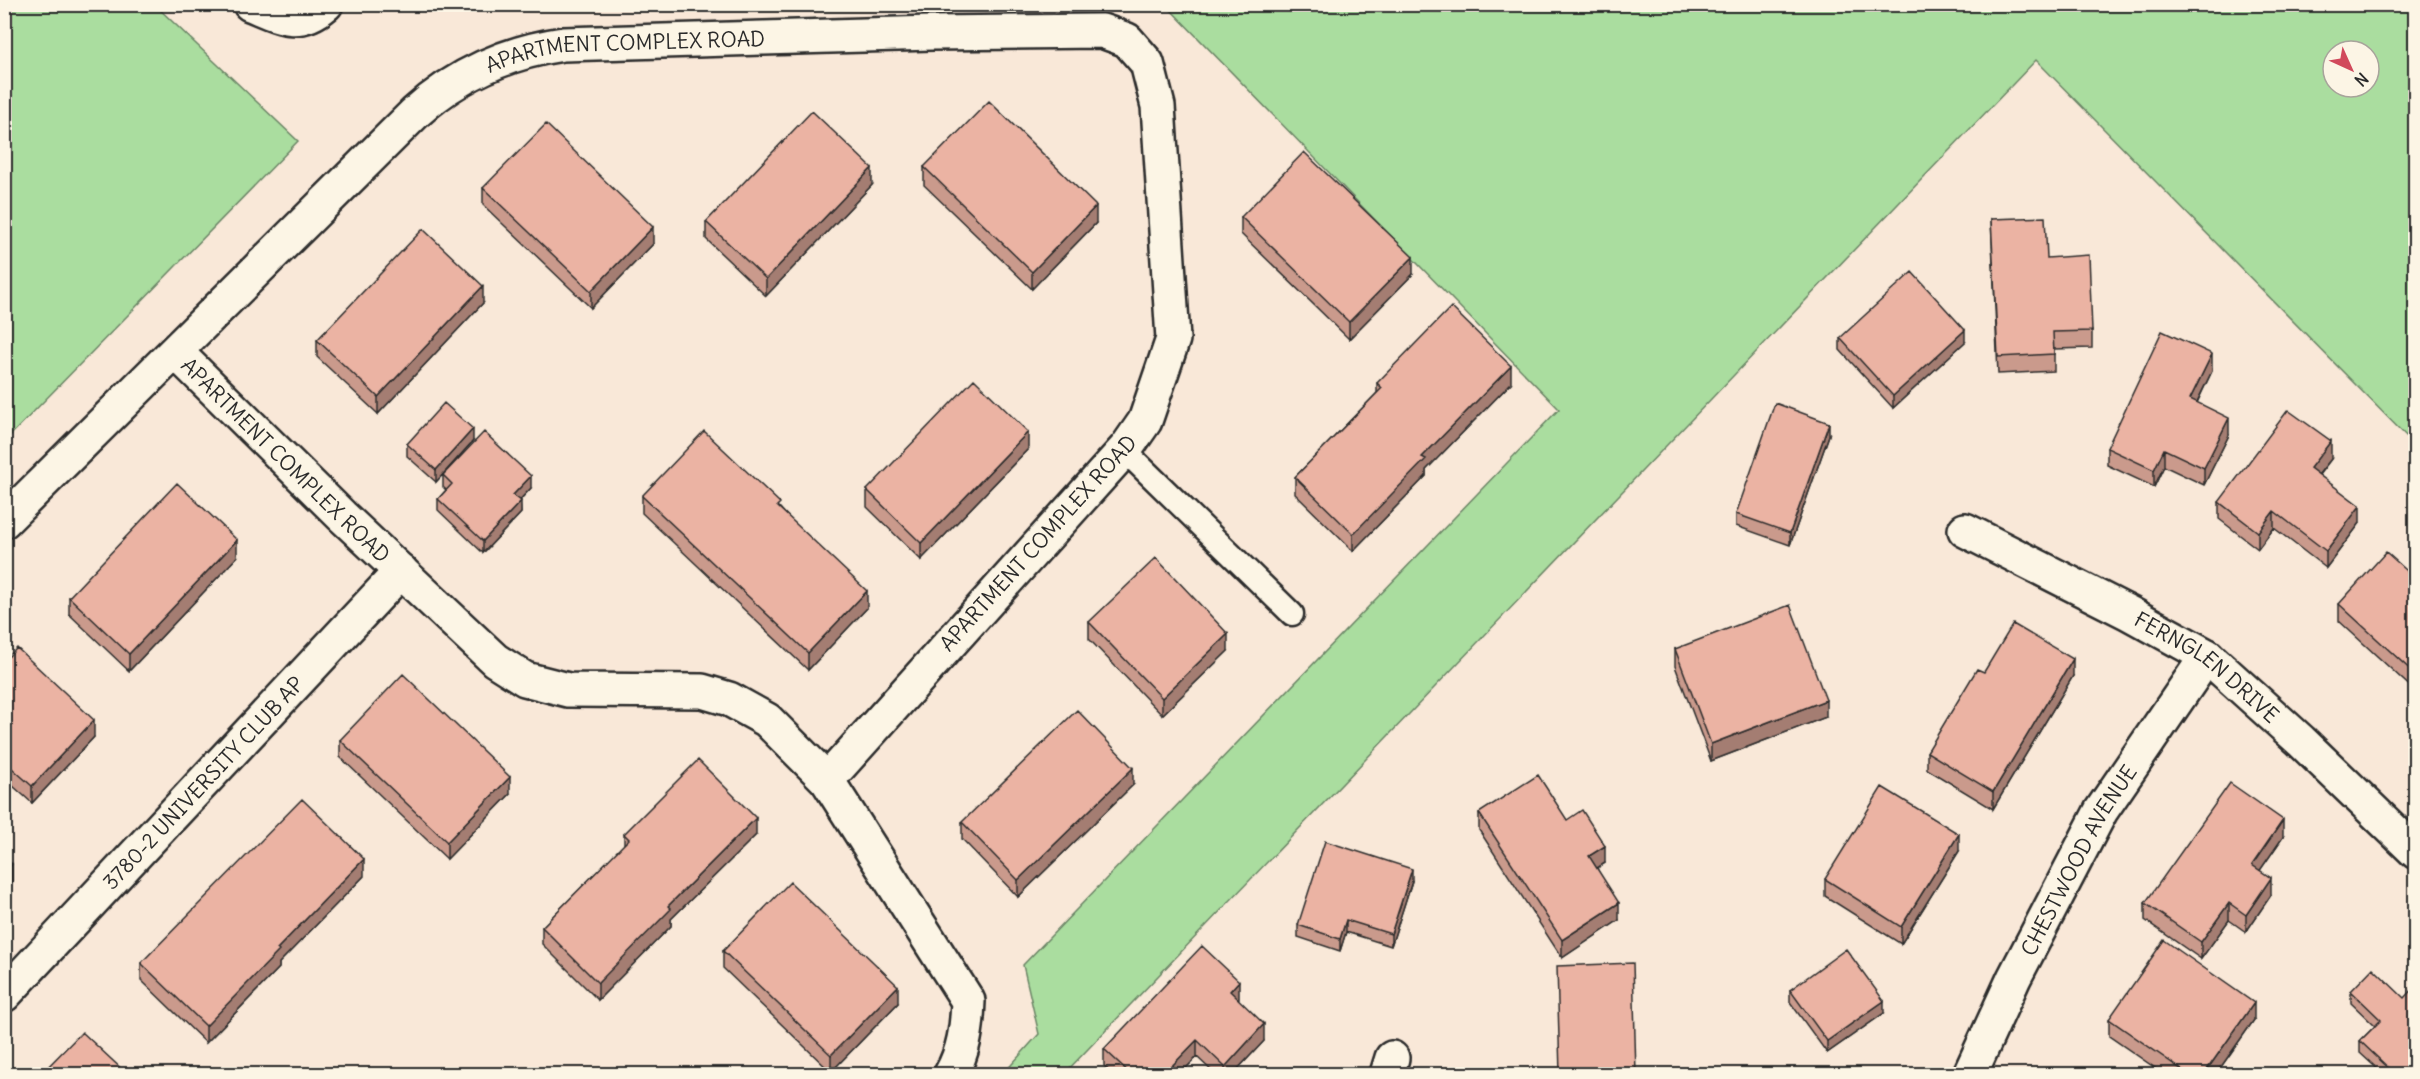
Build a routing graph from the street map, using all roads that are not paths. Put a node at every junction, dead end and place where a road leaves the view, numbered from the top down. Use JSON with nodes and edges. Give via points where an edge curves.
{"nodes":[{"id":1,"x":250,"y":4,"type":"edge"},
{"id":2,"x":326,"y":4,"type":"edge"},
{"id":3,"x":176,"y":352,"type":"junction"},
{"id":4,"x":1124,"y":450,"type":"junction"},
{"id":5,"x":4,"y":520,"type":"edge"},
{"id":6,"x":1965,"y":530,"type":"dead end"},
{"id":7,"x":401,"y":571,"type":"junction"},
{"id":8,"x":1292,"y":614,"type":"dead end"},
{"id":9,"x":2207,"y":656,"type":"junction"},
{"id":10,"x":827,"y":780,"type":"junction"},
{"id":11,"x":2415,"y":852,"type":"edge"},
{"id":12,"x":4,"y":995,"type":"edge"},
{"id":13,"x":951,"y":1074,"type":"edge"},
{"id":14,"x":1970,"y":1074,"type":"edge"}],
"edges":[{"from":1,"to":2,"type":"street","via":[[292,20],[315,14]]},
{"from":3,"to":4,"type":"street","name":"APARTMENT COMPLEX ROAD","via":[[415,112],[438,92],[490,63],[535,48],[563,44],[1101,31],[1127,40],[1147,63],[1158,106],[1173,339],[1145,421]]},
{"from":3,"to":5,"type":"street"},
{"from":3,"to":7,"type":"street","name":"APARTMENT COMPLEX ROAD"},
{"from":4,"to":8,"type":"lane"},
{"from":4,"to":10,"type":"street","name":"APARTMENT COMPLEX ROAD"},
{"from":6,"to":9,"type":"street","name":"FERNGLEN DRIVE"},
{"from":7,"to":10,"type":"street","name":"APARTMENT COMPLEX ROAD","via":[[495,660],[525,679],[568,690],[702,691],[729,699],[767,720]]},
{"from":7,"to":12,"type":"street","name":"3780-2 UNIVERSITY CLUB AP"},
{"from":9,"to":11,"type":"street","name":"FERNGLEN DRIVE"},
{"from":9,"to":14,"type":"street","name":"CHESTWOOD AVENUE","via":[[2101,811],[2014,978]]},
{"from":10,"to":13,"type":"street","name":"APARTMENT COMPLEX ROAD","via":[[968,1001],[967,1029],[960,1058]]}]}
